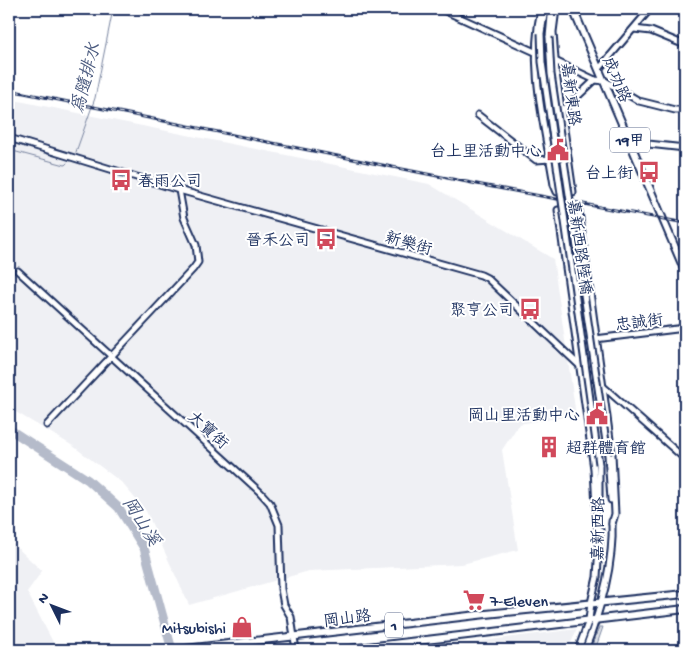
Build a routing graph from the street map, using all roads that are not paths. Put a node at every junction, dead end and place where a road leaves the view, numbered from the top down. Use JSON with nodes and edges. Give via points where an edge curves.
{"nodes":[{"id":1,"x":441,"y":9,"type":"edge"},
{"id":2,"x":541,"y":9,"type":"edge"},
{"id":3,"x":545,"y":9,"type":"edge"},
{"id":4,"x":555,"y":9,"type":"edge"},
{"id":5,"x":573,"y":9,"type":"edge"},
{"id":6,"x":650,"y":9,"type":"edge"},
{"id":7,"x":634,"y":29,"type":"junction"},
{"id":8,"x":549,"y":37,"type":"joint"},
{"id":9,"x":685,"y":45,"type":"edge"},
{"id":10,"x":535,"y":52,"type":"junction"},
{"id":11,"x":555,"y":60,"type":"junction"},
{"id":12,"x":599,"y":69,"type":"junction"},
{"id":13,"x":595,"y":80,"type":"junction"},
{"id":14,"x":605,"y":81,"type":"junction"},
{"id":15,"x":685,"y":110,"type":"edge"},
{"id":16,"x":561,"y":112,"type":"junction"},
{"id":17,"x":478,"y":115,"type":"dead end"},
{"id":18,"x":543,"y":115,"type":"junction"},
{"id":19,"x":9,"y":138,"type":"edge"},
{"id":20,"x":630,"y":142,"type":"junction"},
{"id":21,"x":685,"y":148,"type":"edge"},
{"id":22,"x":550,"y":159,"type":"junction"},
{"id":23,"x":179,"y":190,"type":"junction"},
{"id":24,"x":18,"y":271,"type":"dead end"},
{"id":25,"x":685,"y":271,"type":"edge"},
{"id":26,"x":685,"y":328,"type":"edge"},
{"id":27,"x":595,"y":339,"type":"junction"},
{"id":28,"x":111,"y":357,"type":"junction"},
{"id":29,"x":580,"y":366,"type":"junction"},
{"id":30,"x":602,"y":386,"type":"junction"},
{"id":31,"x":47,"y":424,"type":"dead end"},
{"id":32,"x":609,"y":435,"type":"junction"},
{"id":33,"x":590,"y":438,"type":"junction"},
{"id":34,"x":608,"y":455,"type":"joint"},
{"id":35,"x":685,"y":459,"type":"edge"},
{"id":36,"x":599,"y":464,"type":"joint"},
{"id":37,"x":612,"y":524,"type":"junction"},
{"id":38,"x":600,"y":532,"type":"junction"},
{"id":39,"x":685,"y":594,"type":"edge"},
{"id":40,"x":591,"y":602,"type":"junction"},
{"id":41,"x":601,"y":602,"type":"junction"},
{"id":42,"x":685,"y":609,"type":"edge"},
{"id":43,"x":597,"y":619,"type":"junction"},
{"id":44,"x":590,"y":620,"type":"junction"},
{"id":45,"x":294,"y":637,"type":"junction"},
{"id":46,"x":177,"y":650,"type":"edge"},
{"id":47,"x":296,"y":650,"type":"edge"},
{"id":48,"x":342,"y":650,"type":"edge"},
{"id":49,"x":578,"y":650,"type":"edge"},
{"id":50,"x":585,"y":650,"type":"edge"}],
"edges":[{"from":1,"to":10,"type":"street"},
{"from":2,"to":10,"type":"street","name":"嘉新東路"},
{"from":3,"to":36,"type":"street","name":"嘉新西路陸橋","bridge":true,"via":[[541,33],[542,62]]},
{"from":4,"to":8,"type":"street","name":"嘉新東路","via":[[550,16]]},
{"from":4,"to":11,"type":"street","name":"嘉新東路"},
{"from":5,"to":12,"type":"main road","name":"成功路","number":"19甲"},
{"from":6,"to":7,"type":"street"},
{"from":7,"to":9,"type":"street","via":[[651,31]]},
{"from":7,"to":12,"type":"street"},
{"from":8,"to":34,"type":"street","name":"嘉新西路陸橋","bridge":true,"via":[[551,74]]},
{"from":10,"to":18,"type":"street","name":"嘉新東路"},
{"from":11,"to":13,"type":"street"},
{"from":11,"to":16,"type":"street","name":"嘉新東路"},
{"from":12,"to":14,"type":"main road","name":"成功路","number":"19甲"},
{"from":13,"to":14,"type":"street"},
{"from":13,"to":16,"type":"street"},
{"from":14,"to":15,"type":"street","via":[[639,101]]},
{"from":14,"to":20,"type":"main road","name":"成功路","number":"19甲"},
{"from":16,"to":18,"type":"street"},
{"from":16,"to":22,"type":"street","name":"嘉新東路","via":[[572,192],[557,192]]},
{"from":17,"to":22,"type":"street","via":[[536,160]]},
{"from":18,"to":22,"type":"street","name":"嘉新東路"},
{"from":19,"to":23,"type":"street","name":"新樂街"},
{"from":20,"to":21,"type":"street"},
{"from":20,"to":25,"type":"main road","name":"成功路","number":"19甲"},
{"from":23,"to":28,"type":"street","via":[[198,262]]},
{"from":23,"to":29,"type":"street","name":"新樂街","via":[[482,275]]},
{"from":24,"to":28,"type":"street","name":"大寶街"},
{"from":26,"to":27,"type":"street","name":"忠誠街"},
{"from":27,"to":29,"type":"street","via":[[579,211],[558,210]]},
{"from":27,"to":30,"type":"street"},
{"from":28,"to":31,"type":"street"},
{"from":28,"to":45,"type":"street","name":"大寶街","via":[[270,503],[279,525],[281,589]]},
{"from":29,"to":30,"type":"street","name":"新樂街"},
{"from":29,"to":33,"type":"street"},
{"from":30,"to":32,"type":"street"},
{"from":30,"to":35,"type":"street","name":"新樂街"},
{"from":32,"to":33,"type":"street"},
{"from":32,"to":37,"type":"street","via":[[615,514]]},
{"from":33,"to":38,"type":"street"},
{"from":34,"to":37,"type":"street","name":"嘉新西路"},
{"from":36,"to":38,"type":"street","name":"嘉新西路"},
{"from":37,"to":41,"type":"street","name":"嘉新西路","via":[[608,574]]},
{"from":38,"to":40,"type":"street","name":"嘉新西路","via":[[597,576]]},
{"from":39,"to":41,"type":"main road","number":"1"},
{"from":40,"to":41,"type":"main road","number":"1"},
{"from":40,"to":44,"type":"street","name":"嘉新西路"},
{"from":40,"to":45,"type":"main road","name":"岡山路","number":"1"},
{"from":41,"to":43,"type":"street","name":"嘉新西路"},
{"from":42,"to":43,"type":"main road","number":"1"},
{"from":43,"to":44,"type":"main road","number":"1"},
{"from":43,"to":50,"type":"street","name":"嘉新西路"},
{"from":44,"to":48,"type":"main road","name":"岡山路","number":"1"},
{"from":44,"to":49,"type":"street","name":"嘉新西路"},
{"from":45,"to":46,"type":"main road","name":"岡山路","number":"1"},
{"from":45,"to":47,"type":"street","name":"大寶街"}]}
